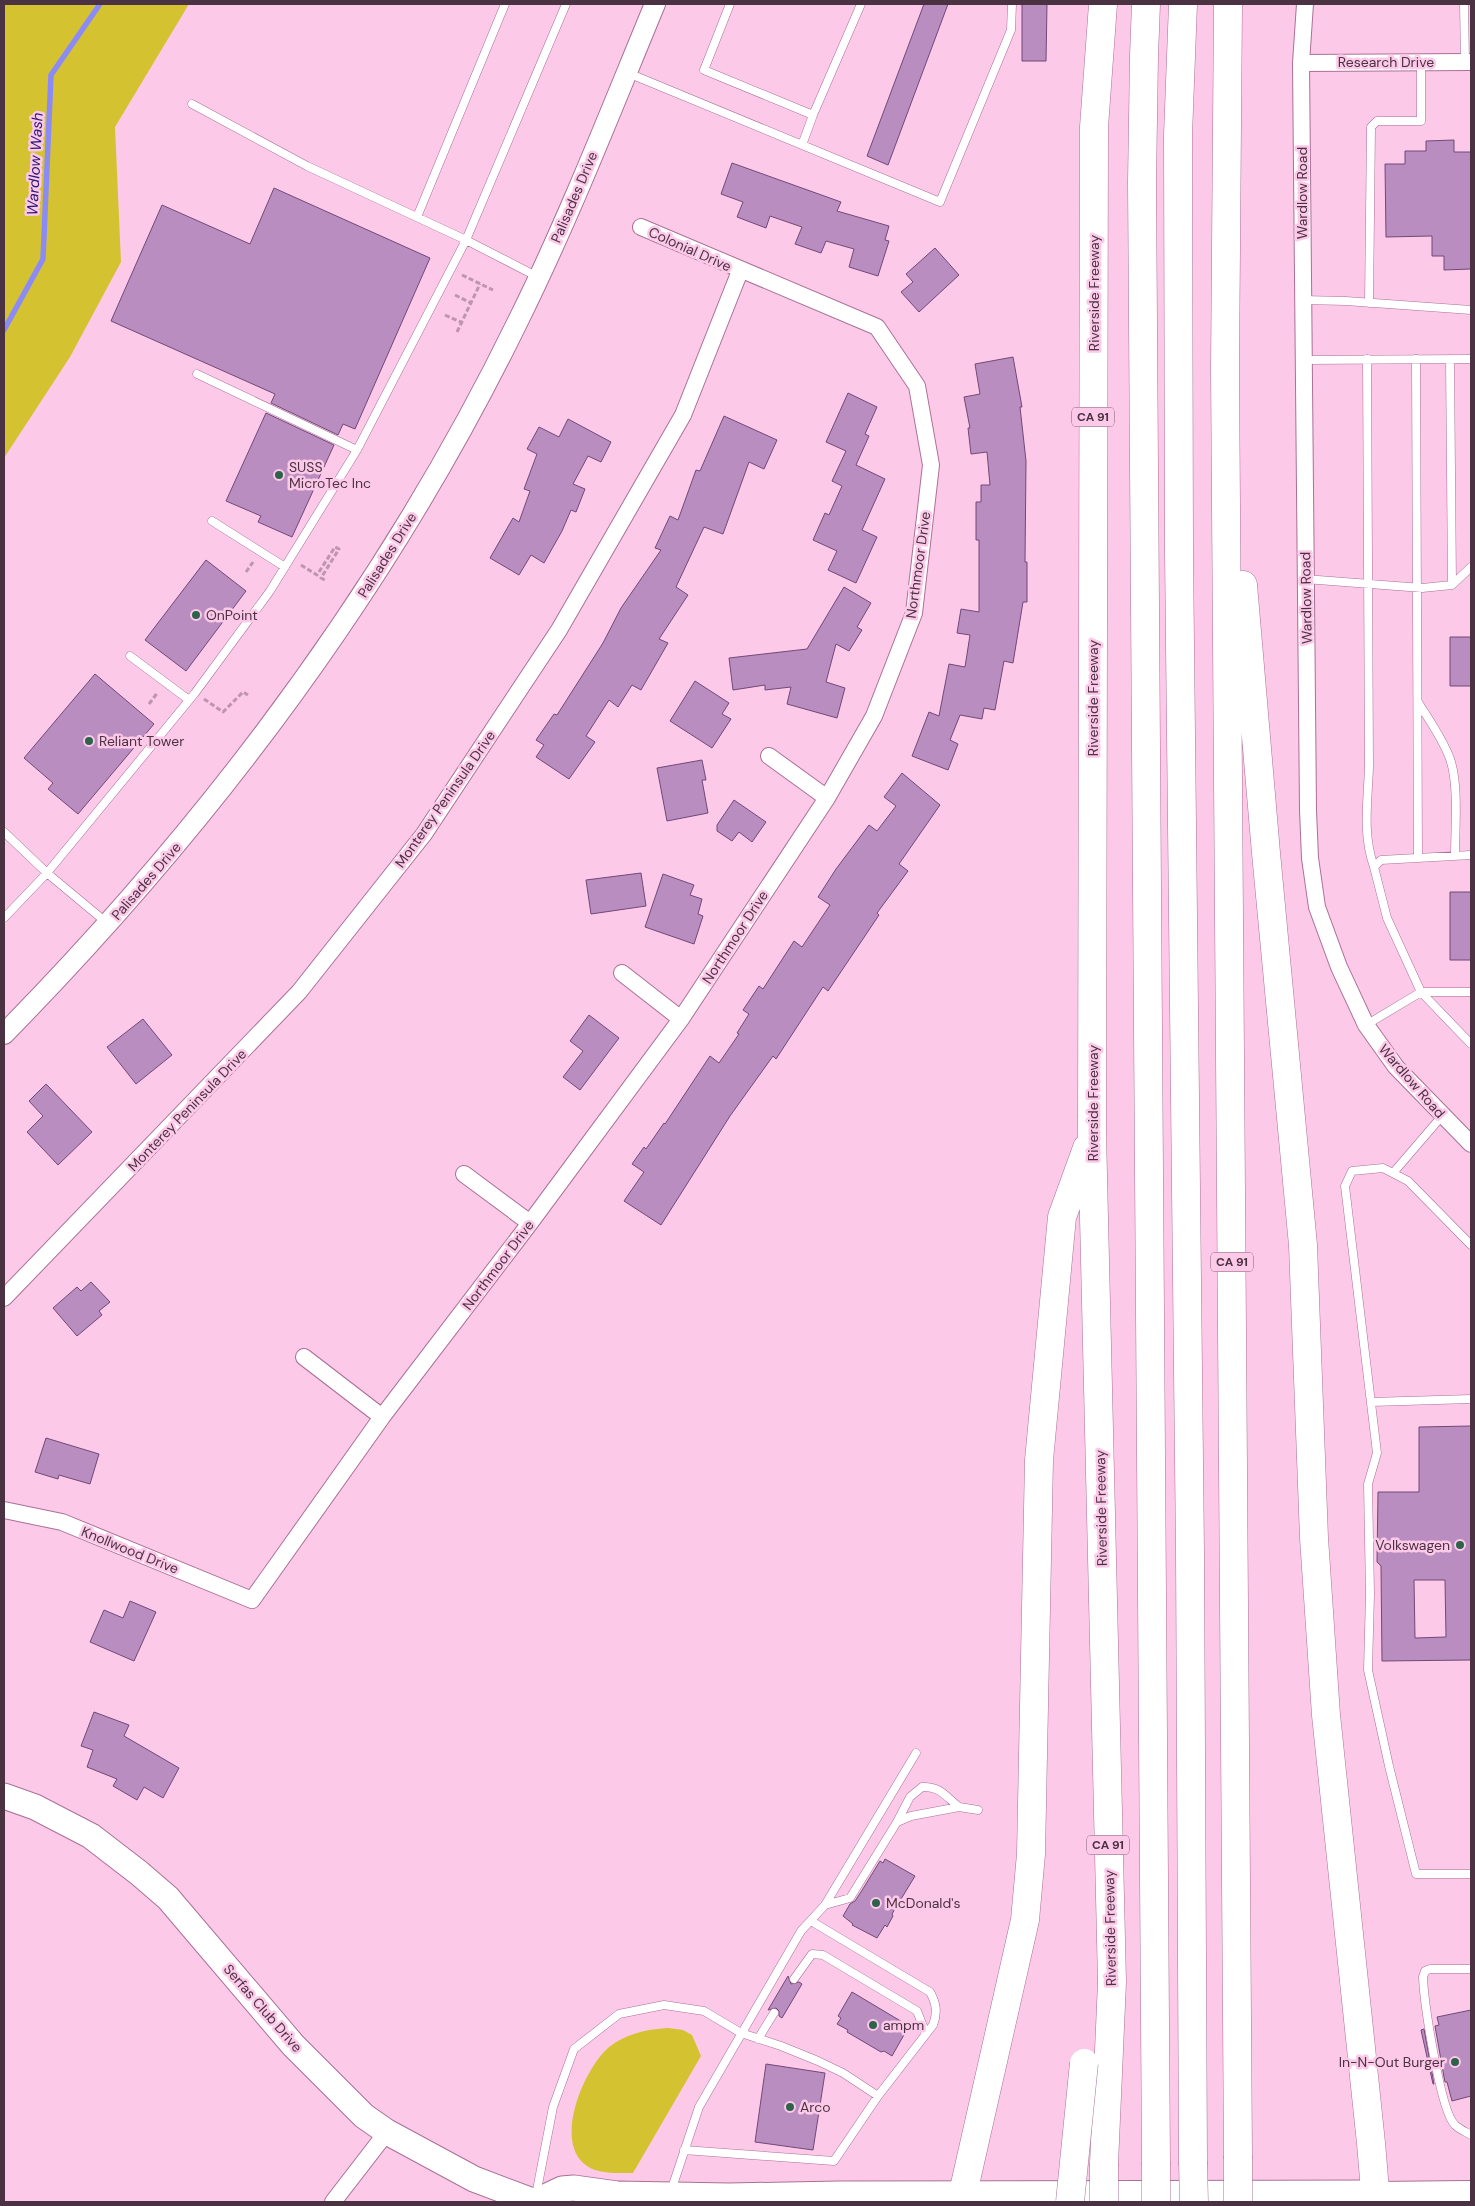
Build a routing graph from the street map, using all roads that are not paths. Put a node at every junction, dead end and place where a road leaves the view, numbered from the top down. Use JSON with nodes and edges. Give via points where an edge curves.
{"nodes":[{"id":1,"x":505,"y":4,"type":"edge"},
{"id":2,"x":655,"y":4,"type":"edge"},
{"id":3,"x":730,"y":4,"type":"edge"},
{"id":4,"x":861,"y":4,"type":"edge"},
{"id":5,"x":1012,"y":4,"type":"edge"},
{"id":6,"x":1103,"y":4,"type":"edge"},
{"id":7,"x":1146,"y":4,"type":"edge"},
{"id":8,"x":1183,"y":4,"type":"edge"},
{"id":9,"x":1228,"y":4,"type":"edge"},
{"id":10,"x":1305,"y":4,"type":"edge"},
{"id":11,"x":1464,"y":4,"type":"edge"},
{"id":12,"x":563,"y":5,"type":"edge"},
{"id":13,"x":1301,"y":62,"type":"junction"},
{"id":14,"x":1420,"y":62,"type":"junction"},
{"id":15,"x":1468,"y":62,"type":"edge"},
{"id":16,"x":627,"y":72,"type":"junction"},
{"id":17,"x":192,"y":104,"type":"dead end"},
{"id":18,"x":813,"y":115,"type":"junction"},
{"id":19,"x":802,"y":145,"type":"junction"},
{"id":20,"x":417,"y":217,"type":"junction"},
{"id":21,"x":641,"y":227,"type":"dead end"},
{"id":22,"x":466,"y":240,"type":"junction"},
{"id":23,"x":740,"y":270,"type":"junction"},
{"id":24,"x":538,"y":277,"type":"junction"},
{"id":25,"x":1303,"y":300,"type":"junction"},
{"id":26,"x":1369,"y":303,"type":"junction"},
{"id":27,"x":1471,"y":310,"type":"edge"},
{"id":28,"x":1367,"y":359,"type":"junction"},
{"id":29,"x":1416,"y":359,"type":"junction"},
{"id":30,"x":1450,"y":359,"type":"junction"},
{"id":31,"x":1471,"y":359,"type":"edge"},
{"id":32,"x":1304,"y":360,"type":"junction"},
{"id":33,"x":1225,"y":369,"type":"junction"},
{"id":34,"x":197,"y":374,"type":"dead end"},
{"id":35,"x":357,"y":450,"type":"junction"},
{"id":36,"x":212,"y":521,"type":"dead end"},
{"id":37,"x":285,"y":567,"type":"junction"},
{"id":38,"x":1471,"y":567,"type":"edge"},
{"id":39,"x":1305,"y":579,"type":"junction"},
{"id":40,"x":1368,"y":584,"type":"junction"},
{"id":41,"x":1452,"y":585,"type":"junction"},
{"id":42,"x":1417,"y":588,"type":"junction"},
{"id":43,"x":130,"y":656,"type":"dead end"},
{"id":44,"x":189,"y":700,"type":"junction"},
{"id":45,"x":1417,"y":700,"type":"junction"},
{"id":46,"x":769,"y":756,"type":"dead end"},
{"id":47,"x":827,"y":798,"type":"junction"},
{"id":48,"x":4,"y":832,"type":"edge"},
{"id":49,"x":1471,"y":855,"type":"edge"},
{"id":50,"x":1455,"y":856,"type":"junction"},
{"id":51,"x":1418,"y":858,"type":"junction"},
{"id":52,"x":1374,"y":867,"type":"junction"},
{"id":53,"x":47,"y":873,"type":"junction"},
{"id":54,"x":4,"y":918,"type":"edge"},
{"id":55,"x":109,"y":924,"type":"junction"},
{"id":56,"x":622,"y":974,"type":"dead end"},
{"id":57,"x":1421,"y":992,"type":"junction"},
{"id":58,"x":1471,"y":992,"type":"edge"},
{"id":59,"x":681,"y":1019,"type":"junction"},
{"id":60,"x":1366,"y":1025,"type":"junction"},
{"id":61,"x":4,"y":1034,"type":"edge"},
{"id":62,"x":1471,"y":1044,"type":"edge"},
{"id":63,"x":1442,"y":1116,"type":"junction"},
{"id":64,"x":1092,"y":1133,"type":"junction"},
{"id":65,"x":1470,"y":1147,"type":"edge"},
{"id":66,"x":1393,"y":1173,"type":"junction"},
{"id":67,"x":464,"y":1174,"type":"dead end"},
{"id":68,"x":530,"y":1223,"type":"junction"},
{"id":69,"x":1471,"y":1245,"type":"edge"},
{"id":70,"x":4,"y":1298,"type":"edge"},
{"id":71,"x":304,"y":1357,"type":"dead end"},
{"id":72,"x":1471,"y":1399,"type":"edge"},
{"id":73,"x":1371,"y":1402,"type":"junction"},
{"id":74,"x":382,"y":1417,"type":"junction"},
{"id":75,"x":4,"y":1510,"type":"edge"},
{"id":76,"x":252,"y":1600,"type":"joint"},
{"id":77,"x":916,"y":1753,"type":"dead end"},
{"id":78,"x":4,"y":1796,"type":"edge"},
{"id":79,"x":958,"y":1806,"type":"junction"},
{"id":80,"x":978,"y":1810,"type":"dead end"},
{"id":81,"x":897,"y":1822,"type":"junction"},
{"id":82,"x":1471,"y":1874,"type":"edge"},
{"id":83,"x":825,"y":1905,"type":"junction"},
{"id":84,"x":810,"y":1921,"type":"junction"},
{"id":85,"x":1471,"y":1969,"type":"edge"},
{"id":86,"x":794,"y":1980,"type":"dead end"},
{"id":87,"x":1112,"y":1982,"type":"junction"},
{"id":88,"x":774,"y":2013,"type":"dead end"},
{"id":89,"x":741,"y":2033,"type":"junction"},
{"id":90,"x":926,"y":2034,"type":"junction"},
{"id":91,"x":758,"y":2038,"type":"junction"},
{"id":92,"x":878,"y":2096,"type":"junction"},
{"id":93,"x":386,"y":2132,"type":"junction"},
{"id":94,"x":1471,"y":2135,"type":"edge"},
{"id":95,"x":684,"y":2150,"type":"junction"},
{"id":96,"x":1471,"y":2192,"type":"edge"},
{"id":97,"x":670,"y":2195,"type":"junction"},
{"id":98,"x":1375,"y":2197,"type":"edge"},
{"id":99,"x":962,"y":2198,"type":"edge"},
{"id":100,"x":333,"y":2202,"type":"edge"},
{"id":101,"x":535,"y":2202,"type":"edge"},
{"id":102,"x":1070,"y":2202,"type":"edge"},
{"id":103,"x":1104,"y":2202,"type":"edge"},
{"id":104,"x":1156,"y":2202,"type":"edge"},
{"id":105,"x":1194,"y":2202,"type":"edge"},
{"id":106,"x":1238,"y":2202,"type":"edge"}],
"edges":[{"from":1,"to":20,"type":"lane"},
{"from":2,"to":16,"type":"street","name":"Palisades Drive"},
{"from":3,"to":18,"type":"lane","via":[[704,70]]},
{"from":4,"to":18,"type":"lane"},
{"from":5,"to":19,"type":"lane","via":[[1011,30],[940,202]]},
{"from":6,"to":64,"type":"highway","name":"Riverside Freeway","number":"CA 91","via":[[1094,127]]},
{"from":7,"to":104,"type":"highway","bridge":true,"via":[[1142,182]]},
{"from":8,"to":105,"type":"highway","bridge":true,"via":[[1178,135],[1178,553]]},
{"from":9,"to":33,"type":"highway","number":"CA 91"},
{"from":10,"to":13,"type":"street","name":"Wardlow Road"},
{"from":11,"to":15,"type":"lane"},
{"from":12,"to":22,"type":"lane"},
{"from":13,"to":14,"type":"street","name":"Research Drive"},
{"from":13,"to":25,"type":"street","name":"Wardlow Road"},
{"from":14,"to":15,"type":"street","name":"Research Drive"},
{"from":14,"to":26,"type":"lane","via":[[1421,121],[1377,121],[1371,127]]},
{"from":16,"to":19,"type":"lane"},
{"from":16,"to":24,"type":"street","name":"Palisades Drive"},
{"from":17,"to":20,"type":"lane","via":[[307,166]]},
{"from":18,"to":19,"type":"lane"},
{"from":20,"to":22,"type":"lane"},
{"from":21,"to":23,"type":"street","name":"Colonial Drive"},
{"from":22,"to":24,"type":"lane"},
{"from":22,"to":35,"type":"lane"},
{"from":23,"to":47,"type":"street","name":"Northmoor Drive","via":[[878,327],[917,386],[931,465],[914,613],[874,716]]},
{"from":23,"to":70,"type":"street","name":"Monterey Peninsula Drive","via":[[684,415],[560,630],[424,834],[299,992]]},
{"from":24,"to":55,"type":"street","name":"Palisades Drive","via":[[466,422],[371,581],[267,732],[212,803]]},
{"from":25,"to":26,"type":"lane"},
{"from":25,"to":32,"type":"street","name":"Wardlow Road"},
{"from":26,"to":27,"type":"lane"},
{"from":28,"to":29,"type":"lane"},
{"from":28,"to":32,"type":"lane"},
{"from":28,"to":40,"type":"lane"},
{"from":29,"to":30,"type":"lane"},
{"from":29,"to":42,"type":"lane"},
{"from":30,"to":31,"type":"lane"},
{"from":30,"to":41,"type":"lane"},
{"from":32,"to":39,"type":"street","name":"Wardlow Road"},
{"from":33,"to":98,"type":"highway","via":[[1303,1245],[1314,1538],[1326,1715]]},
{"from":33,"to":106,"type":"highway","number":"CA 91","bridge":true},
{"from":34,"to":35,"type":"lane"},
{"from":35,"to":37,"type":"lane"},
{"from":36,"to":37,"type":"lane"},
{"from":37,"to":44,"type":"lane"},
{"from":38,"to":41,"type":"lane"},
{"from":39,"to":40,"type":"lane"},
{"from":39,"to":60,"type":"street","name":"Wardlow Road","via":[[1308,810],[1316,906]]},
{"from":40,"to":42,"type":"lane"},
{"from":40,"to":52,"type":"lane","via":[[1369,766],[1366,820],[1368,851]]},
{"from":41,"to":42,"type":"lane"},
{"from":42,"to":45,"type":"lane"},
{"from":43,"to":44,"type":"lane"},
{"from":44,"to":53,"type":"lane"},
{"from":45,"to":50,"type":"lane","via":[[1451,762]]},
{"from":45,"to":51,"type":"lane"},
{"from":46,"to":47,"type":"street"},
{"from":47,"to":59,"type":"street","name":"Northmoor Drive"},
{"from":48,"to":53,"type":"lane"},
{"from":49,"to":50,"type":"lane"},
{"from":50,"to":51,"type":"lane"},
{"from":51,"to":52,"type":"lane","via":[[1381,860]]},
{"from":52,"to":57,"type":"lane","via":[[1387,918]]},
{"from":53,"to":54,"type":"lane"},
{"from":53,"to":55,"type":"lane"},
{"from":55,"to":61,"type":"street","name":"Palisades Drive"},
{"from":56,"to":59,"type":"street"},
{"from":57,"to":58,"type":"lane"},
{"from":57,"to":60,"type":"lane"},
{"from":57,"to":62,"type":"lane"},
{"from":59,"to":68,"type":"street","name":"Northmoor Drive"},
{"from":60,"to":63,"type":"street","name":"Wardlow Road","via":[[1396,1067]]},
{"from":63,"to":65,"type":"street","name":"Wardlow Road"},
{"from":63,"to":66,"type":"lane"},
{"from":64,"to":87,"type":"highway","name":"Riverside Freeway","number":"CA 91"},
{"from":64,"to":99,"type":"highway","via":[[1062,1217],[1039,1460],[1031,1854],[1025,1920]]},
{"from":66,"to":69,"type":"lane","via":[[1408,1181]]},
{"from":66,"to":73,"type":"lane","via":[[1383,1168],[1352,1171],[1345,1186]]},
{"from":67,"to":68,"type":"street"},
{"from":68,"to":74,"type":"street","name":"Northmoor Drive"},
{"from":71,"to":74,"type":"street"},
{"from":72,"to":73,"type":"lane"},
{"from":73,"to":82,"type":"lane","via":[[1377,1453],[1368,1484],[1368,1670],[1416,1874]]},
{"from":74,"to":76,"type":"street","name":"Northmoor Drive"},
{"from":75,"to":76,"type":"street","name":"Knollwood Drive","via":[[62,1522]]},
{"from":77,"to":83,"type":"lane"},
{"from":78,"to":93,"type":"main road","name":"Serfas Club Drive","via":[[35,1807],[91,1836],[139,1872],[174,1905],[293,2045],[364,2116]]},
{"from":79,"to":80,"type":"lane"},
{"from":79,"to":81,"type":"lane","via":[[910,1816]]},
{"from":79,"to":81,"type":"lane","via":[[937,1788],[922,1787],[910,1797]]},
{"from":81,"to":83,"type":"lane","via":[[850,1898]]},
{"from":83,"to":84,"type":"lane"},
{"from":84,"to":89,"type":"lane"},
{"from":84,"to":90,"type":"lane","via":[[930,1992],[936,2003],[936,2017]]},
{"from":85,"to":94,"type":"lane","via":[[1430,1969],[1423,1976],[1429,2028],[1446,2109],[1454,2125]]},
{"from":86,"to":90,"type":"lane","via":[[812,1954],[823,1955],[917,2010]]},
{"from":87,"to":102,"type":"highway","bridge":true,"via":[[1084,2063]]},
{"from":87,"to":103,"type":"highway","name":"Riverside Freeway","number":"CA 91","bridge":true},
{"from":88,"to":91,"type":"lane"},
{"from":89,"to":91,"type":"lane"},
{"from":89,"to":95,"type":"lane","via":[[699,2106]]},
{"from":89,"to":101,"type":"lane","via":[[704,2011],[664,2005],[619,2014],[574,2049],[553,2107]]},
{"from":90,"to":92,"type":"lane"},
{"from":91,"to":92,"type":"lane","via":[[843,2073]]},
{"from":92,"to":95,"type":"lane","via":[[834,2161]]},
{"from":93,"to":100,"type":"street"},
{"from":93,"to":101,"type":"main road","name":"Serfas Club Drive","via":[[474,2179]]},
{"from":95,"to":97,"type":"lane"},
{"from":96,"to":98,"type":"main road"},
{"from":97,"to":99,"type":"main road"},
{"from":97,"to":101,"type":"main road","via":[[617,2194],[574,2188],[562,2189]]},
{"from":98,"to":99,"type":"main road"}]}
